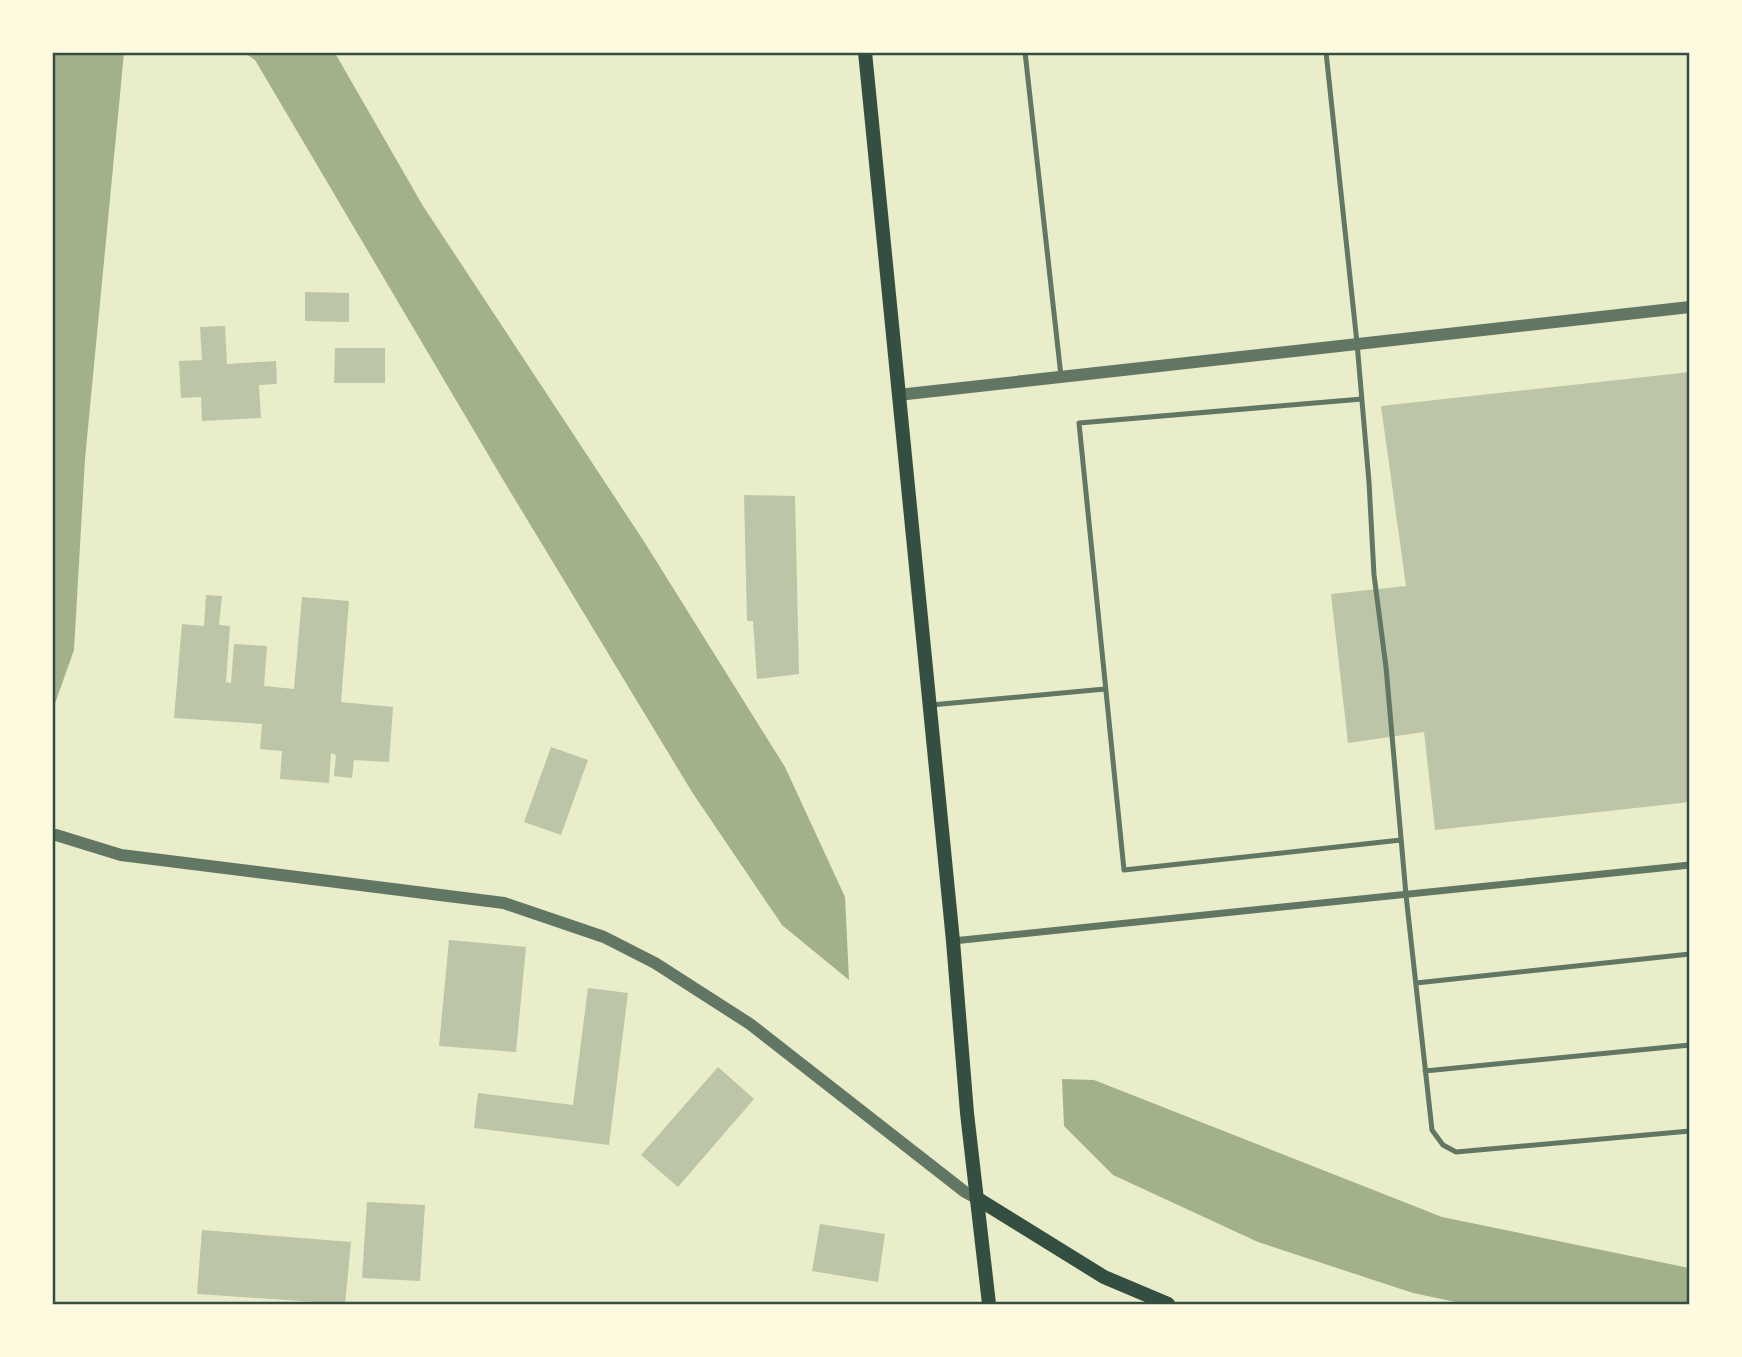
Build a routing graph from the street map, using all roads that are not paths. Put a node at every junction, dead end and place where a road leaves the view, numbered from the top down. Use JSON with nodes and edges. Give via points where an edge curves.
{"nodes":[{"id":1,"x":865,"y":52,"type":"edge"},
{"id":2,"x":1025,"y":52,"type":"edge"},
{"id":3,"x":1326,"y":52,"type":"edge"},
{"id":4,"x":1689,"y":307,"type":"edge"},
{"id":5,"x":1357,"y":343,"type":"junction"},
{"id":6,"x":1061,"y":377,"type":"junction"},
{"id":7,"x":898,"y":395,"type":"junction"},
{"id":8,"x":1362,"y":399,"type":"junction"},
{"id":9,"x":1105,"y":689,"type":"junction"},
{"id":10,"x":929,"y":705,"type":"junction"},
{"id":11,"x":56,"y":835,"type":"dead end"},
{"id":12,"x":1401,"y":840,"type":"junction"},
{"id":13,"x":1689,"y":865,"type":"edge"},
{"id":14,"x":1406,"y":895,"type":"junction"},
{"id":15,"x":953,"y":942,"type":"junction"},
{"id":16,"x":1689,"y":954,"type":"edge"},
{"id":17,"x":1416,"y":983,"type":"junction"},
{"id":18,"x":1689,"y":1045,"type":"edge"},
{"id":19,"x":1426,"y":1071,"type":"junction"},
{"id":20,"x":1689,"y":1131,"type":"edge"},
{"id":21,"x":978,"y":1199,"type":"junction"},
{"id":22,"x":989,"y":1304,"type":"edge"},
{"id":23,"x":1168,"y":1304,"type":"edge"}],
"edges":[{"from":1,"to":7,"type":"main road"},
{"from":2,"to":6,"type":"lane"},
{"from":3,"to":5,"type":"lane"},
{"from":4,"to":5,"type":"street"},
{"from":5,"to":6,"type":"street"},
{"from":5,"to":8,"type":"lane"},
{"from":6,"to":7,"type":"street"},
{"from":7,"to":10,"type":"main road"},
{"from":8,"to":9,"type":"lane","via":[[1079,423]]},
{"from":8,"to":12,"type":"lane","via":[[1374,575]]},
{"from":9,"to":10,"type":"lane"},
{"from":9,"to":12,"type":"lane","via":[[1124,870]]},
{"from":10,"to":15,"type":"main road"},
{"from":11,"to":21,"type":"street","via":[[121,855],[504,903],[604,937],[655,963],[750,1024]]},
{"from":12,"to":14,"type":"lane"},
{"from":13,"to":14,"type":"street"},
{"from":14,"to":15,"type":"street"},
{"from":14,"to":17,"type":"lane"},
{"from":15,"to":21,"type":"main road"},
{"from":16,"to":17,"type":"lane"},
{"from":17,"to":19,"type":"lane"},
{"from":18,"to":19,"type":"lane"},
{"from":19,"to":20,"type":"lane","via":[[1432,1130],[1443,1145],[1457,1152]]},
{"from":21,"to":22,"type":"main road"},
{"from":21,"to":23,"type":"main road","via":[[1104,1277]]}]}
